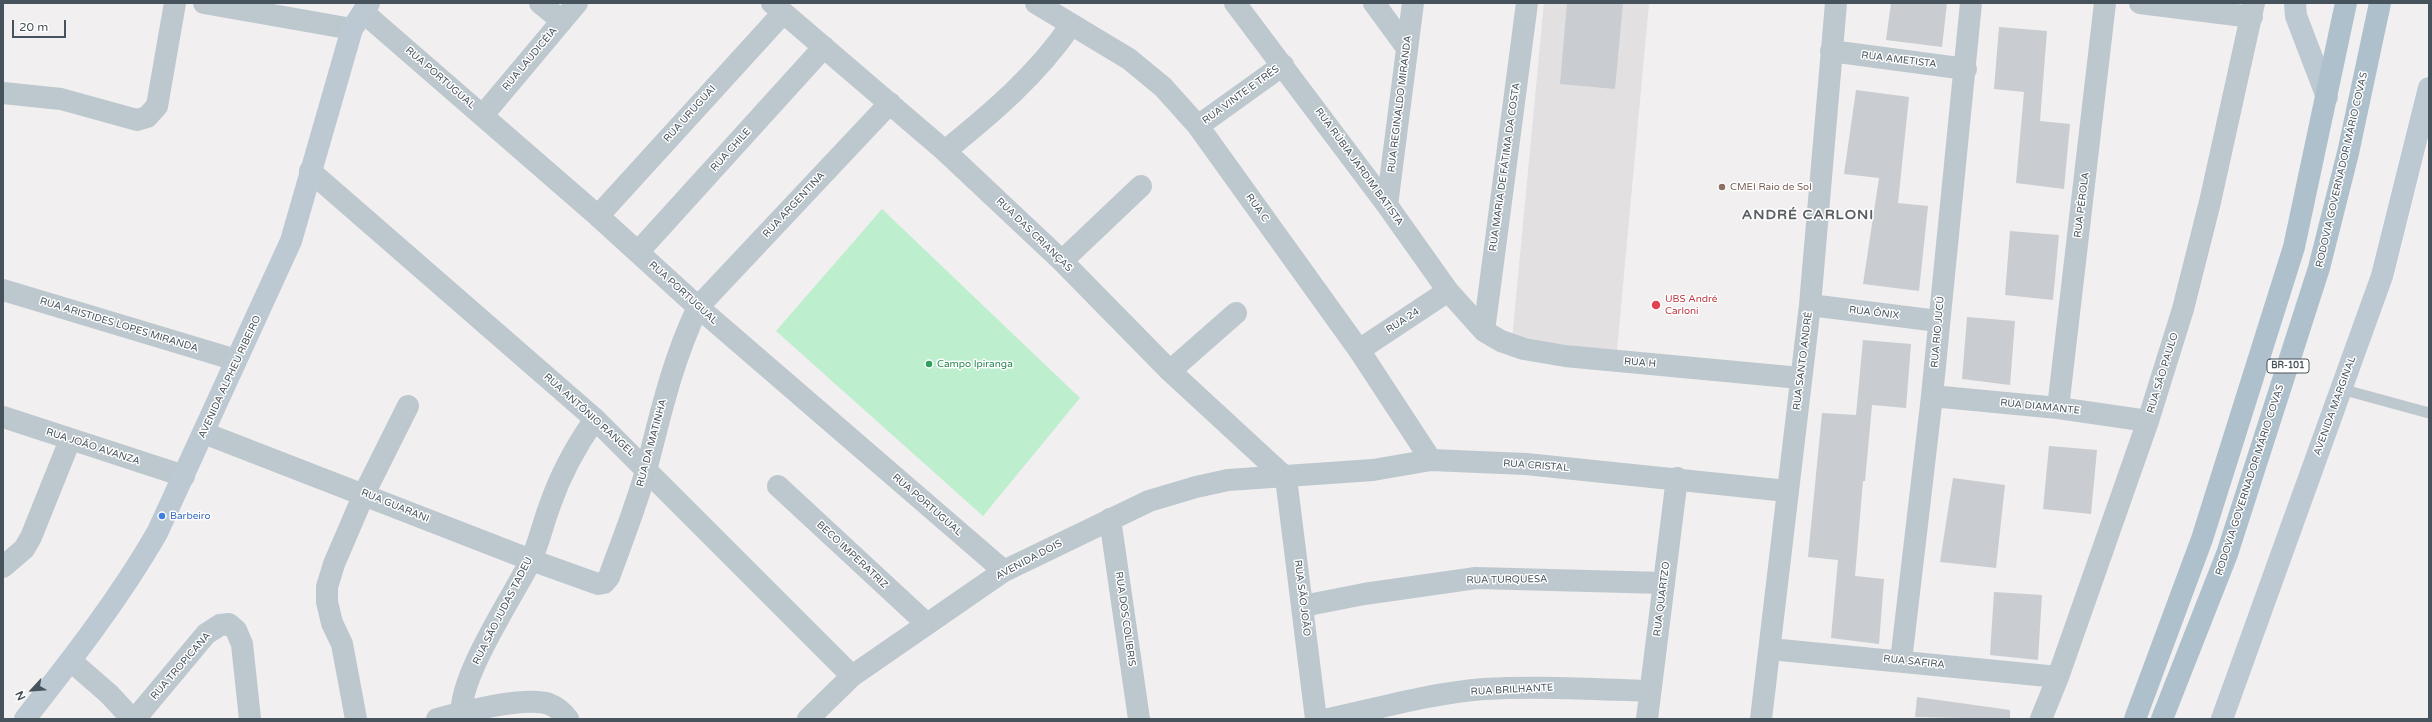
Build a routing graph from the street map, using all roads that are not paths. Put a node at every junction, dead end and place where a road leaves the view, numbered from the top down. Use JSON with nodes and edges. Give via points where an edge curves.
{"nodes":[{"id":1,"x":175,"y":3,"type":"edge"},
{"id":2,"x":204,"y":3,"type":"edge"},
{"id":3,"x":540,"y":3,"type":"edge"},
{"id":4,"x":577,"y":3,"type":"edge"},
{"id":5,"x":1036,"y":3,"type":"edge"},
{"id":6,"x":1235,"y":3,"type":"edge"},
{"id":7,"x":1374,"y":3,"type":"edge"},
{"id":8,"x":1413,"y":3,"type":"edge"},
{"id":9,"x":1528,"y":3,"type":"edge"},
{"id":10,"x":1836,"y":3,"type":"edge"},
{"id":11,"x":1972,"y":3,"type":"edge"},
{"id":12,"x":2105,"y":3,"type":"edge"},
{"id":13,"x":2140,"y":3,"type":"edge"},
{"id":14,"x":2295,"y":3,"type":"edge"},
{"id":15,"x":2346,"y":3,"type":"edge"},
{"id":16,"x":2380,"y":3,"type":"edge"},
{"id":17,"x":248,"y":6,"type":"edge"},
{"id":18,"x":777,"y":8,"type":"edge"},
{"id":19,"x":2253,"y":10,"type":"edge"},
{"id":20,"x":361,"y":15,"type":"edge"},
{"id":21,"x":562,"y":21,"type":"junction"},
{"id":22,"x":1072,"y":25,"type":"junction"},
{"id":23,"x":824,"y":47,"type":"junction"},
{"id":24,"x":1407,"y":48,"type":"junction"},
{"id":25,"x":1831,"y":51,"type":"junction"},
{"id":26,"x":1283,"y":65,"type":"junction"},
{"id":27,"x":1966,"y":69,"type":"junction"},
{"id":28,"x":2429,"y":88,"type":"edge"},
{"id":29,"x":3,"y":93,"type":"edge"},
{"id":30,"x":2327,"y":97,"type":"junction"},
{"id":31,"x":890,"y":103,"type":"junction"},
{"id":32,"x":483,"y":115,"type":"junction"},
{"id":33,"x":1198,"y":126,"type":"junction"},
{"id":34,"x":945,"y":151,"type":"junction"},
{"id":35,"x":310,"y":171,"type":"junction"},
{"id":36,"x":1141,"y":186,"type":"dead end"},
{"id":37,"x":1387,"y":205,"type":"junction"},
{"id":38,"x":598,"y":216,"type":"junction"},
{"id":39,"x":638,"y":252,"type":"junction"},
{"id":40,"x":1062,"y":261,"type":"junction"},
{"id":41,"x":3,"y":290,"type":"edge"},
{"id":42,"x":1448,"y":291,"type":"junction"},
{"id":43,"x":1810,"y":305,"type":"junction"},
{"id":44,"x":698,"y":307,"type":"junction"},
{"id":45,"x":1236,"y":313,"type":"dead end"},
{"id":46,"x":1938,"y":321,"type":"junction"},
{"id":47,"x":1484,"y":331,"type":"junction"},
{"id":48,"x":1358,"y":350,"type":"junction"},
{"id":49,"x":236,"y":360,"type":"junction"},
{"id":50,"x":1170,"y":370,"type":"junction"},
{"id":51,"x":1800,"y":378,"type":"junction"},
{"id":52,"x":2342,"y":389,"type":"junction"},
{"id":53,"x":1932,"y":396,"type":"junction"},
{"id":54,"x":408,"y":406,"type":"dead end"},
{"id":55,"x":2058,"y":408,"type":"junction"},
{"id":56,"x":2429,"y":413,"type":"edge"},
{"id":57,"x":3,"y":417,"type":"edge"},
{"id":58,"x":595,"y":419,"type":"junction"},
{"id":59,"x":2148,"y":421,"type":"junction"},
{"id":60,"x":204,"y":433,"type":"junction"},
{"id":61,"x":70,"y":440,"type":"junction"},
{"id":62,"x":1431,"y":460,"type":"junction"},
{"id":63,"x":647,"y":468,"type":"junction"},
{"id":64,"x":184,"y":476,"type":"junction"},
{"id":65,"x":1286,"y":478,"type":"junction"},
{"id":66,"x":1677,"y":478,"type":"junction"},
{"id":67,"x":778,"y":486,"type":"dead end"},
{"id":68,"x":1787,"y":490,"type":"junction"},
{"id":69,"x":364,"y":494,"type":"junction"},
{"id":70,"x":1110,"y":518,"type":"junction"},
{"id":71,"x":531,"y":560,"type":"junction"},
{"id":72,"x":3,"y":567,"type":"edge"},
{"id":73,"x":1004,"y":571,"type":"junction"},
{"id":74,"x":586,"y":580,"type":"joint"},
{"id":75,"x":1664,"y":583,"type":"junction"},
{"id":76,"x":1303,"y":606,"type":"junction"},
{"id":77,"x":927,"y":624,"type":"junction"},
{"id":78,"x":1770,"y":649,"type":"junction"},
{"id":79,"x":70,"y":661,"type":"junction"},
{"id":80,"x":1901,"y":661,"type":"junction"},
{"id":81,"x":852,"y":676,"type":"junction"},
{"id":82,"x":2058,"y":677,"type":"junction"},
{"id":83,"x":1650,"y":691,"type":"junction"},
{"id":84,"x":461,"y":716,"type":"edge"},
{"id":85,"x":1132,"y":716,"type":"edge"},
{"id":86,"x":25,"y":719,"type":"edge"},
{"id":87,"x":132,"y":719,"type":"edge"},
{"id":88,"x":135,"y":719,"type":"edge"},
{"id":89,"x":250,"y":719,"type":"edge"},
{"id":90,"x":356,"y":719,"type":"edge"},
{"id":91,"x":437,"y":719,"type":"edge"},
{"id":92,"x":568,"y":719,"type":"edge"},
{"id":93,"x":808,"y":719,"type":"edge"},
{"id":94,"x":1316,"y":719,"type":"edge"},
{"id":95,"x":1329,"y":719,"type":"edge"},
{"id":96,"x":1647,"y":719,"type":"edge"},
{"id":97,"x":1762,"y":719,"type":"edge"},
{"id":98,"x":2041,"y":719,"type":"edge"},
{"id":99,"x":2135,"y":719,"type":"edge"},
{"id":100,"x":2162,"y":719,"type":"edge"},
{"id":101,"x":2222,"y":719,"type":"edge"}],
"edges":[{"from":1,"to":29,"type":"street","via":[[157,106],[147,117],[137,120],[61,99]]},
{"from":2,"to":17,"type":"street"},
{"from":3,"to":21,"type":"street"},
{"from":4,"to":21,"type":"street","name":"RUA LAUDICÉIA"},
{"from":5,"to":22,"type":"street","name":"RUA C"},
{"from":6,"to":26,"type":"street","name":"RUA RÚBIA JARDIM BATISTA"},
{"from":7,"to":24,"type":"street"},
{"from":8,"to":24,"type":"street","name":"RUA REGINALDO MIRANDA"},
{"from":9,"to":47,"type":"street","name":"RUA MARIA DE FÁTIMA DA COSTA"},
{"from":10,"to":25,"type":"street","name":"RUA SANTO ANDRÉ"},
{"from":11,"to":27,"type":"street","name":"RUA RIO JUCÚ"},
{"from":12,"to":55,"type":"street","name":"RUA PÉROLA"},
{"from":13,"to":19,"type":"street"},
{"from":14,"to":30,"type":"street","via":[[2296,16]]},
{"from":15,"to":30,"type":"main road","number":"BR-101"},
{"from":16,"to":100,"type":"main road","name":"RODOVIA GOVERNADOR MÁRIO COVAS","number":"BR-101","via":[[2348,153],[2319,268],[2227,554]]},
{"from":17,"to":20,"type":"street"},
{"from":18,"to":23,"type":"street","name":"RUA DAS CRIANÇAS"},
{"from":18,"to":38,"type":"street","name":"RUA URUGUAI"},
{"from":19,"to":59,"type":"street","name":"RUA SÃO PAULO","via":[[2183,309]]},
{"from":20,"to":32,"type":"street","name":"RUA PORTUGUAL"},
{"from":20,"to":35,"type":"street","name":"AVENIDA ALPHEU RIBEIRO"},
{"from":21,"to":32,"type":"street","name":"RUA LAUDICÉIA"},
{"from":22,"to":33,"type":"street","name":"RUA C","via":[[1129,59],[1163,87]]},
{"from":22,"to":34,"type":"street","via":[[1034,73],[1001,105]]},
{"from":23,"to":31,"type":"street","name":"RUA DAS CRIANÇAS"},
{"from":23,"to":39,"type":"street","name":"RUA CHILE"},
{"from":24,"to":37,"type":"street","name":"RUA REGINALDO MIRANDA"},
{"from":25,"to":27,"type":"street","name":"RUA AMETISTA"},
{"from":25,"to":43,"type":"street","name":"RUA SANTO ANDRÉ"},
{"from":26,"to":33,"type":"street","name":"RUA VINTE E TRÊS"},
{"from":26,"to":37,"type":"street","name":"RUA RÚBIA JARDIM BATISTA"},
{"from":27,"to":46,"type":"street","name":"RUA RIO JUCÚ"},
{"from":28,"to":52,"type":"street","name":"AVENIDA MARGINAL","via":[[2382,276]]},
{"from":30,"to":99,"type":"main road","number":"BR-101","via":[[2294,248],[2202,540]]},
{"from":31,"to":34,"type":"street","name":"RUA DAS CRIANÇAS"},
{"from":31,"to":44,"type":"street","name":"RUA ARGENTINA"},
{"from":32,"to":38,"type":"street","name":"RUA PORTUGUAL"},
{"from":33,"to":48,"type":"street","name":"RUA C"},
{"from":34,"to":40,"type":"street","name":"RUA DAS CRIANÇAS"},
{"from":35,"to":49,"type":"street","name":"AVENIDA ALPHEU RIBEIRO","via":[[291,241]]},
{"from":35,"to":58,"type":"street","name":"RUA ANTÔNIO RANGEL"},
{"from":36,"to":40,"type":"street"},
{"from":37,"to":42,"type":"street","name":"RUA RÚBIA JARDIM BATISTA"},
{"from":38,"to":39,"type":"street","name":"RUA PORTUGUAL"},
{"from":39,"to":44,"type":"street","name":"RUA PORTUGUAL"},
{"from":40,"to":50,"type":"street","name":"RUA DAS CRIANÇAS"},
{"from":41,"to":49,"type":"street","name":"RUA ARISTIDES LOPES MIRANDA"},
{"from":42,"to":47,"type":"street","name":"RUA RÚBIA JARDIM BATISTA"},
{"from":42,"to":48,"type":"street","name":"RUA 24"},
{"from":43,"to":46,"type":"street","name":"RUA ÔNIX"},
{"from":43,"to":51,"type":"street","name":"RUA SANTO ANDRÉ"},
{"from":44,"to":63,"type":"street","name":"RUA DA MATINHA","via":[[681,342],[668,382]]},
{"from":44,"to":73,"type":"street","name":"RUA PORTUGUAL"},
{"from":45,"to":50,"type":"street"},
{"from":46,"to":53,"type":"street","name":"RUA RIO JUCÚ"},
{"from":47,"to":51,"type":"street","name":"RUA H","via":[[1501,341],[1524,349],[1565,356]]},
{"from":48,"to":62,"type":"street","name":"RUA C"},
{"from":49,"to":60,"type":"street","name":"AVENIDA ALPHEU RIBEIRO"},
{"from":50,"to":65,"type":"street","name":"RUA DAS CRIANÇAS"},
{"from":51,"to":68,"type":"street","name":"RUA SANTO ANDRÉ"},
{"from":52,"to":56,"type":"lane"},
{"from":52,"to":101,"type":"street","name":"AVENIDA MARGINAL"},
{"from":53,"to":55,"type":"street","name":"RUA DIAMANTE"},
{"from":53,"to":80,"type":"street","name":"RUA RIO JUCÚ"},
{"from":54,"to":69,"type":"street"},
{"from":55,"to":59,"type":"street","name":"RUA DIAMANTE"},
{"from":57,"to":61,"type":"street","name":"RUA JOÃO AVANZA"},
{"from":58,"to":63,"type":"street","name":"RUA ANTÔNIO RANGEL"},
{"from":58,"to":71,"type":"street","name":"RUA SÃO JUDAS TADEU","via":[[573,450],[561,475]]},
{"from":59,"to":82,"type":"street","name":"RUA SÃO PAULO"},
{"from":60,"to":64,"type":"street","name":"AVENIDA ALPHEU RIBEIRO"},
{"from":60,"to":69,"type":"street","name":"RUA GUARANI"},
{"from":61,"to":64,"type":"street","name":"RUA JOÃO AVANZA"},
{"from":61,"to":72,"type":"street","via":[[31,538],[24,549]]},
{"from":62,"to":65,"type":"street","name":"RUA CRISTAL","via":[[1373,470]]},
{"from":62,"to":66,"type":"street","name":"RUA CRISTAL","via":[[1526,464]]},
{"from":63,"to":74,"type":"street","name":"RUA DA MATINHA","via":[[609,577],[604,583],[598,584]]},
{"from":63,"to":81,"type":"street","name":"RUA ANTÔNIO RANGEL"},
{"from":64,"to":79,"type":"street","name":"AVENIDA ALPHEU RIBEIRO","via":[[157,533],[135,571]]},
{"from":65,"to":70,"type":"street","name":"AVENIDA DOIS","via":[[1228,480],[1196,487],[1149,501]]},
{"from":65,"to":76,"type":"street","name":"RUA SÃO JOÃO"},
{"from":66,"to":68,"type":"street","name":"RUA CRISTAL"},
{"from":66,"to":75,"type":"street","name":"RUA QUARTZO"},
{"from":67,"to":77,"type":"street","name":"BECO IMPERATRIZ"},
{"from":68,"to":78,"type":"street","name":"RUA SANTO ANDRÉ"},
{"from":69,"to":71,"type":"street","name":"RUA GUARANI"},
{"from":69,"to":90,"type":"street","via":[[327,587],[327,602],[332,623],[342,644]]},
{"from":70,"to":73,"type":"street","name":"AVENIDA DOIS"},
{"from":70,"to":85,"type":"street","name":"RUA DOS COLIBRIS"},
{"from":71,"to":74,"type":"street","name":"RUA GUARANI"},
{"from":71,"to":84,"type":"street","name":"RUA SÃO JUDAS TADEU","via":[[479,657],[467,684]]},
{"from":73,"to":77,"type":"street","name":"AVENIDA DOIS"},
{"from":75,"to":76,"type":"street","name":"RUA TURQUESA","via":[[1476,578],[1364,594]]},
{"from":75,"to":83,"type":"street","name":"RUA QUARTZO"},
{"from":76,"to":94,"type":"street","name":"RUA SÃO JOÃO"},
{"from":77,"to":81,"type":"street","name":"AVENIDA DOIS"},
{"from":78,"to":80,"type":"street","name":"RUA SAFIRA"},
{"from":78,"to":97,"type":"street","name":"RUA SANTO ANDRÉ"},
{"from":79,"to":86,"type":"street","name":"AVENIDA ALPHEU RIBEIRO"},
{"from":79,"to":87,"type":"street","via":[[109,694]]},
{"from":80,"to":82,"type":"street","name":"RUA SAFIRA"},
{"from":81,"to":93,"type":"street","name":"AVENIDA DOIS"},
{"from":82,"to":98,"type":"street","name":"RUA SÃO PAULO"},
{"from":83,"to":95,"type":"street","name":"RUA BRILHANTE","via":[[1553,688],[1482,690],[1406,702]]},
{"from":83,"to":96,"type":"street","name":"RUA QUARTZO"},
{"from":84,"to":91,"type":"street"},
{"from":84,"to":92,"type":"street","via":[[516,703],[548,704],[563,711]]},
{"from":88,"to":89,"type":"street","name":"RUA TROPICANA","via":[[206,634],[220,625],[229,624],[236,630],[242,644]]}]}
